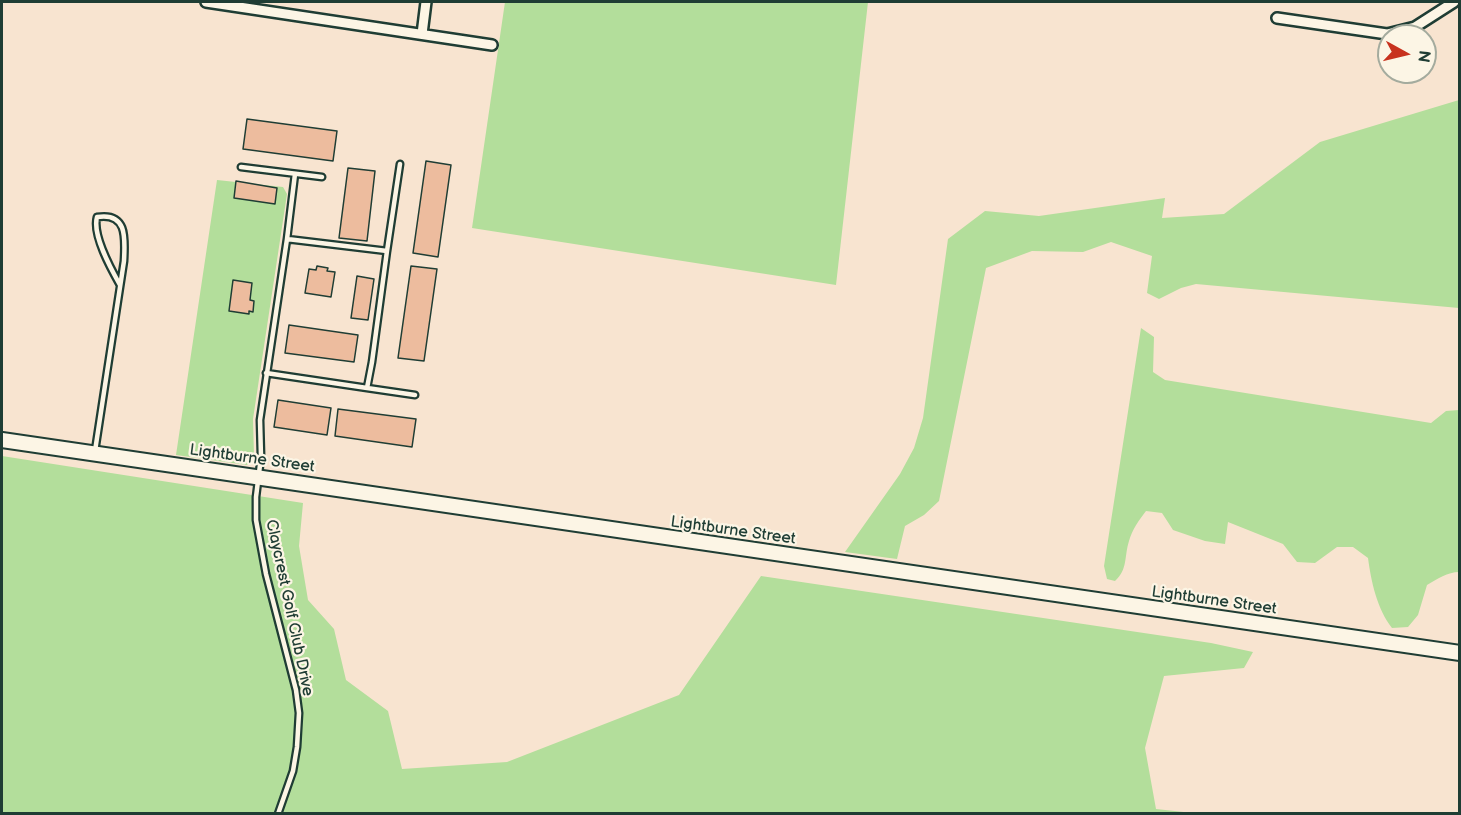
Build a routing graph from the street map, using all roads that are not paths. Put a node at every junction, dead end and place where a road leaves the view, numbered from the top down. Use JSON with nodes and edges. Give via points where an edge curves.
{"nodes":[{"id":1,"x":206,"y":2,"type":"edge"},
{"id":2,"x":426,"y":2,"type":"edge"},
{"id":3,"x":1454,"y":2,"type":"edge"},
{"id":4,"x":266,"y":6,"type":"edge"},
{"id":5,"x":1277,"y":18,"type":"dead end"},
{"id":6,"x":422,"y":34,"type":"junction"},
{"id":7,"x":492,"y":45,"type":"dead end"},
{"id":8,"x":400,"y":164,"type":"dead end"},
{"id":9,"x":241,"y":167,"type":"dead end"},
{"id":10,"x":295,"y":174,"type":"junction"},
{"id":11,"x":322,"y":177,"type":"dead end"},
{"id":12,"x":287,"y":239,"type":"junction"},
{"id":13,"x":387,"y":251,"type":"junction"},
{"id":14,"x":120,"y":285,"type":"junction"},
{"id":15,"x":267,"y":373,"type":"junction"},
{"id":16,"x":366,"y":388,"type":"junction"},
{"id":17,"x":415,"y":395,"type":"dead end"},
{"id":18,"x":2,"y":440,"type":"edge"},
{"id":19,"x":95,"y":453,"type":"junction"},
{"id":20,"x":258,"y":477,"type":"junction"},
{"id":21,"x":1460,"y":653,"type":"edge"},
{"id":22,"x":278,"y":813,"type":"edge"}],
"edges":[{"from":1,"to":4,"type":"street"},
{"from":2,"to":6,"type":"street"},
{"from":3,"to":5,"type":"street","via":[[1415,27],[1387,34]]},
{"from":4,"to":6,"type":"street"},
{"from":6,"to":7,"type":"street"},
{"from":8,"to":13,"type":"lane"},
{"from":9,"to":10,"type":"lane"},
{"from":10,"to":11,"type":"lane"},
{"from":10,"to":12,"type":"lane","name":"Claycrest Golf Club Drive"},
{"from":12,"to":13,"type":"lane"},
{"from":12,"to":15,"type":"lane","name":"Claycrest Golf Club Drive"},
{"from":13,"to":16,"type":"lane"},
{"from":14,"to":14,"type":"lane","via":[[125,238],[121,224],[107,215],[97,217],[99,239]]},
{"from":14,"to":19,"type":"lane"},
{"from":15,"to":16,"type":"lane"},
{"from":15,"to":20,"type":"lane","name":"Claycrest Golf Club Drive"},
{"from":16,"to":17,"type":"lane"},
{"from":18,"to":19,"type":"main road","name":"Lightburne Street"},
{"from":19,"to":20,"type":"main road","name":"Lightburne Street"},
{"from":20,"to":21,"type":"main road","name":"Lightburne Street"},
{"from":20,"to":22,"type":"lane","name":"Claycrest Golf Club Drive","via":[[256,520],[299,713],[293,771]]}]}
